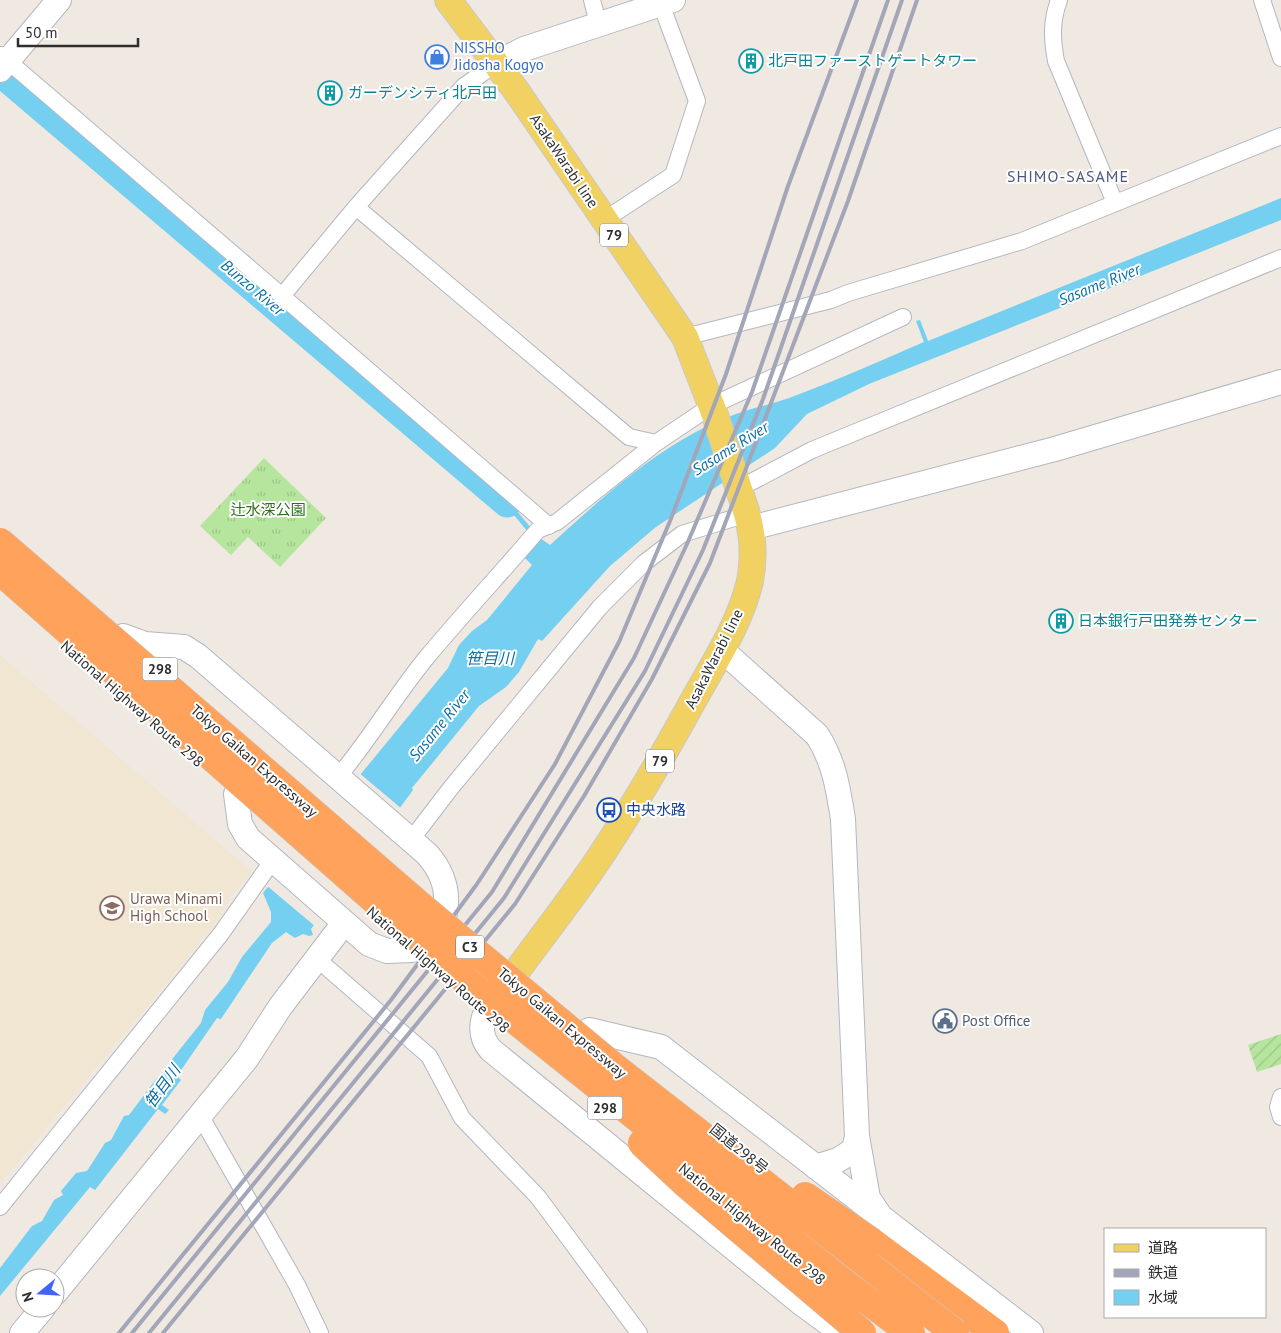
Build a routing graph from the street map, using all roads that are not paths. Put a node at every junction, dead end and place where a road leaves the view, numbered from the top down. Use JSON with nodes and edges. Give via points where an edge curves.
{"nodes":[{"id":1,"x":59,"y":0,"type":"edge"},
{"id":2,"x":448,"y":0,"type":"edge"},
{"id":3,"x":592,"y":0,"type":"edge"},
{"id":4,"x":1059,"y":0,"type":"edge"},
{"id":5,"x":1262,"y":0,"type":"edge"},
{"id":6,"x":667,"y":2,"type":"edge"},
{"id":7,"x":598,"y":23,"type":"junction"},
{"id":8,"x":1281,"y":58,"type":"edge"},
{"id":9,"x":3,"y":62,"type":"edge"},
{"id":10,"x":497,"y":63,"type":"junction"},
{"id":11,"x":1281,"y":136,"type":"edge"},
{"id":12,"x":1115,"y":202,"type":"junction"},
{"id":13,"x":356,"y":207,"type":"junction"},
{"id":14,"x":604,"y":220,"type":"junction"},
{"id":15,"x":1281,"y":258,"type":"edge"},
{"id":16,"x":282,"y":296,"type":"junction"},
{"id":17,"x":903,"y":317,"type":"dead end"},
{"id":18,"x":685,"y":337,"type":"junction"},
{"id":19,"x":1281,"y":382,"type":"edge"},
{"id":20,"x":713,"y":410,"type":"junction"},
{"id":21,"x":656,"y":443,"type":"junction"},
{"id":22,"x":736,"y":483,"type":"junction"},
{"id":23,"x":749,"y":521,"type":"junction"},
{"id":24,"x":549,"y":526,"type":"junction"},
{"id":25,"x":0,"y":528,"type":"edge"},
{"id":26,"x":0,"y":542,"type":"edge"},
{"id":27,"x":0,"y":571,"type":"edge"},
{"id":28,"x":0,"y":588,"type":"edge"},
{"id":29,"x":123,"y":636,"type":"junction"},
{"id":30,"x":722,"y":650,"type":"junction"},
{"id":31,"x":341,"y":780,"type":"junction"},
{"id":32,"x":406,"y":836,"type":"junction"},
{"id":33,"x":282,"y":856,"type":"junction"},
{"id":34,"x":343,"y":909,"type":"junction"},
{"id":35,"x":445,"y":913,"type":"junction"},
{"id":36,"x":316,"y":958,"type":"junction"},
{"id":37,"x":516,"y":972,"type":"junction"},
{"id":38,"x":470,"y":984,"type":"junction"},
{"id":39,"x":485,"y":1014,"type":"junction"},
{"id":40,"x":589,"y":1030,"type":"junction"},
{"id":41,"x":613,"y":1066,"type":"junction"},
{"id":42,"x":1281,"y":1097,"type":"edge"},
{"id":43,"x":201,"y":1117,"type":"junction"},
{"id":44,"x":1281,"y":1117,"type":"edge"},
{"id":45,"x":857,"y":1136,"type":"junction"},
{"id":46,"x":816,"y":1167,"type":"junction"},
{"id":47,"x":0,"y":1207,"type":"edge"},
{"id":48,"x":880,"y":1216,"type":"junction"},
{"id":49,"x":65,"y":1281,"type":"edge"},
{"id":50,"x":817,"y":1315,"type":"junction"},
{"id":51,"x":35,"y":1318,"type":"edge"},
{"id":52,"x":864,"y":1324,"type":"edge"},
{"id":53,"x":961,"y":1331,"type":"edge"},
{"id":54,"x":22,"y":1333,"type":"edge"},
{"id":55,"x":320,"y":1333,"type":"edge"},
{"id":56,"x":639,"y":1333,"type":"edge"},
{"id":57,"x":842,"y":1333,"type":"edge"},
{"id":58,"x":891,"y":1333,"type":"edge"},
{"id":59,"x":911,"y":1333,"type":"edge"},
{"id":60,"x":996,"y":1333,"type":"edge"},
{"id":61,"x":1031,"y":1333,"type":"edge"}],
"edges":[{"from":1,"to":9,"type":"street"},
{"from":2,"to":10,"type":"main road","name":"AsakaWarabi line","number":"79"},
{"from":3,"to":7,"type":"street"},
{"from":4,"to":12,"type":"street","via":[[1053,18],[1052,40],[1056,61]]},
{"from":5,"to":8,"type":"street"},
{"from":6,"to":7,"type":"street"},
{"from":6,"to":14,"type":"street","via":[[697,101],[673,175]]},
{"from":7,"to":10,"type":"street","via":[[524,49]]},
{"from":9,"to":16,"type":"street"},
{"from":10,"to":13,"type":"street","via":[[464,86]]},
{"from":10,"to":14,"type":"main road","name":"AsakaWarabi line","number":"79"},
{"from":11,"to":12,"type":"street"},
{"from":12,"to":18,"type":"street","via":[[1022,241],[831,300]]},
{"from":13,"to":16,"type":"street"},
{"from":13,"to":21,"type":"street","via":[[629,437]]},
{"from":14,"to":18,"type":"main road","name":"AsakaWarabi line","number":"79"},
{"from":15,"to":22,"type":"street"},
{"from":16,"to":24,"type":"street"},
{"from":17,"to":20,"type":"street"},
{"from":18,"to":20,"type":"main road","name":"AsakaWarabi line","number":"79"},
{"from":19,"to":23,"type":"street","via":[[1055,449]]},
{"from":20,"to":21,"type":"street"},
{"from":20,"to":22,"type":"main road","name":"AsakaWarabi line","number":"79"},
{"from":21,"to":24,"type":"street"},
{"from":22,"to":23,"type":"main road","name":"AsakaWarabi line","number":"79"},
{"from":23,"to":30,"type":"main road","name":"AsakaWarabi line","number":"79","via":[[750,581]]},
{"from":23,"to":32,"type":"street","via":[[682,534],[644,563],[600,607],[450,788]]},
{"from":24,"to":31,"type":"street","via":[[538,530],[427,658],[379,719]]},
{"from":25,"to":29,"type":"highway","number":"298"},
{"from":26,"to":41,"type":"highway","name":"Tokyo Gaikan Expressway","number":"C3","bridge":true,"via":[[423,908]]},
{"from":27,"to":38,"type":"highway","name":"Tokyo Gaikan Expressway","number":"C3","bridge":true},
{"from":28,"to":33,"type":"highway","name":"National Highway Route 298","number":"298","via":[[236,794]]},
{"from":29,"to":31,"type":"street","via":[[145,644],[184,647],[198,656]]},
{"from":29,"to":35,"type":"highway","number":"298"},
{"from":30,"to":37,"type":"main road","name":"AsakaWarabi line","number":"79","via":[[651,776],[604,850]]},
{"from":30,"to":45,"type":"street","via":[[817,735],[836,776],[843,819]]},
{"from":31,"to":32,"type":"street"},
{"from":32,"to":35,"type":"street","via":[[438,865],[448,897]]},
{"from":33,"to":34,"type":"highway","name":"National Highway Route 298","number":"298"},
{"from":33,"to":47,"type":"street"},
{"from":34,"to":36,"type":"street"},
{"from":34,"to":39,"type":"highway","name":"National Highway Route 298","number":"298","via":[[412,950]]},
{"from":35,"to":37,"type":"highway","number":"298"},
{"from":36,"to":43,"type":"street","via":[[247,1058]]},
{"from":36,"to":56,"type":"street","via":[[429,1056],[462,1118],[538,1197]]},
{"from":37,"to":39,"type":"main road","name":"AsakaWarabi line","number":"79"},
{"from":37,"to":40,"type":"highway","name":"国道298号","number":"298"},
{"from":38,"to":52,"type":"highway","bridge":true,"via":[[686,1184]]},
{"from":38,"to":59,"type":"highway","name":"Tokyo Gaikan Expressway","number":"C3","bridge":true},
{"from":39,"to":50,"type":"street","via":[[482,1032],[484,1043],[491,1050]]},
{"from":39,"to":52,"type":"highway","name":"National Highway Route 298","number":"298"},
{"from":40,"to":46,"type":"street","via":[[661,1047]]},
{"from":40,"to":53,"type":"highway","name":"国道298号","number":"298"},
{"from":41,"to":53,"type":"highway","name":"Tokyo Gaikan Expressway","number":"C3","bridge":true},
{"from":41,"to":60,"type":"highway","bridge":true,"via":[[872,1242]]},
{"from":42,"to":44,"type":"street","via":[[1278,1107]]},
{"from":43,"to":49,"type":"street"},
{"from":43,"to":55,"type":"street","via":[[297,1285]]},
{"from":45,"to":46,"type":"street","via":[[854,1150],[838,1160]]},
{"from":45,"to":48,"type":"street","via":[[868,1198]]},
{"from":46,"to":48,"type":"street"},
{"from":48,"to":61,"type":"street"},
{"from":50,"to":52,"type":"street","via":[[841,1312]]},
{"from":50,"to":57,"type":"street"},
{"from":51,"to":54,"type":"street"},
{"from":52,"to":58,"type":"highway","name":"National Highway Route 298","number":"298"}]}
